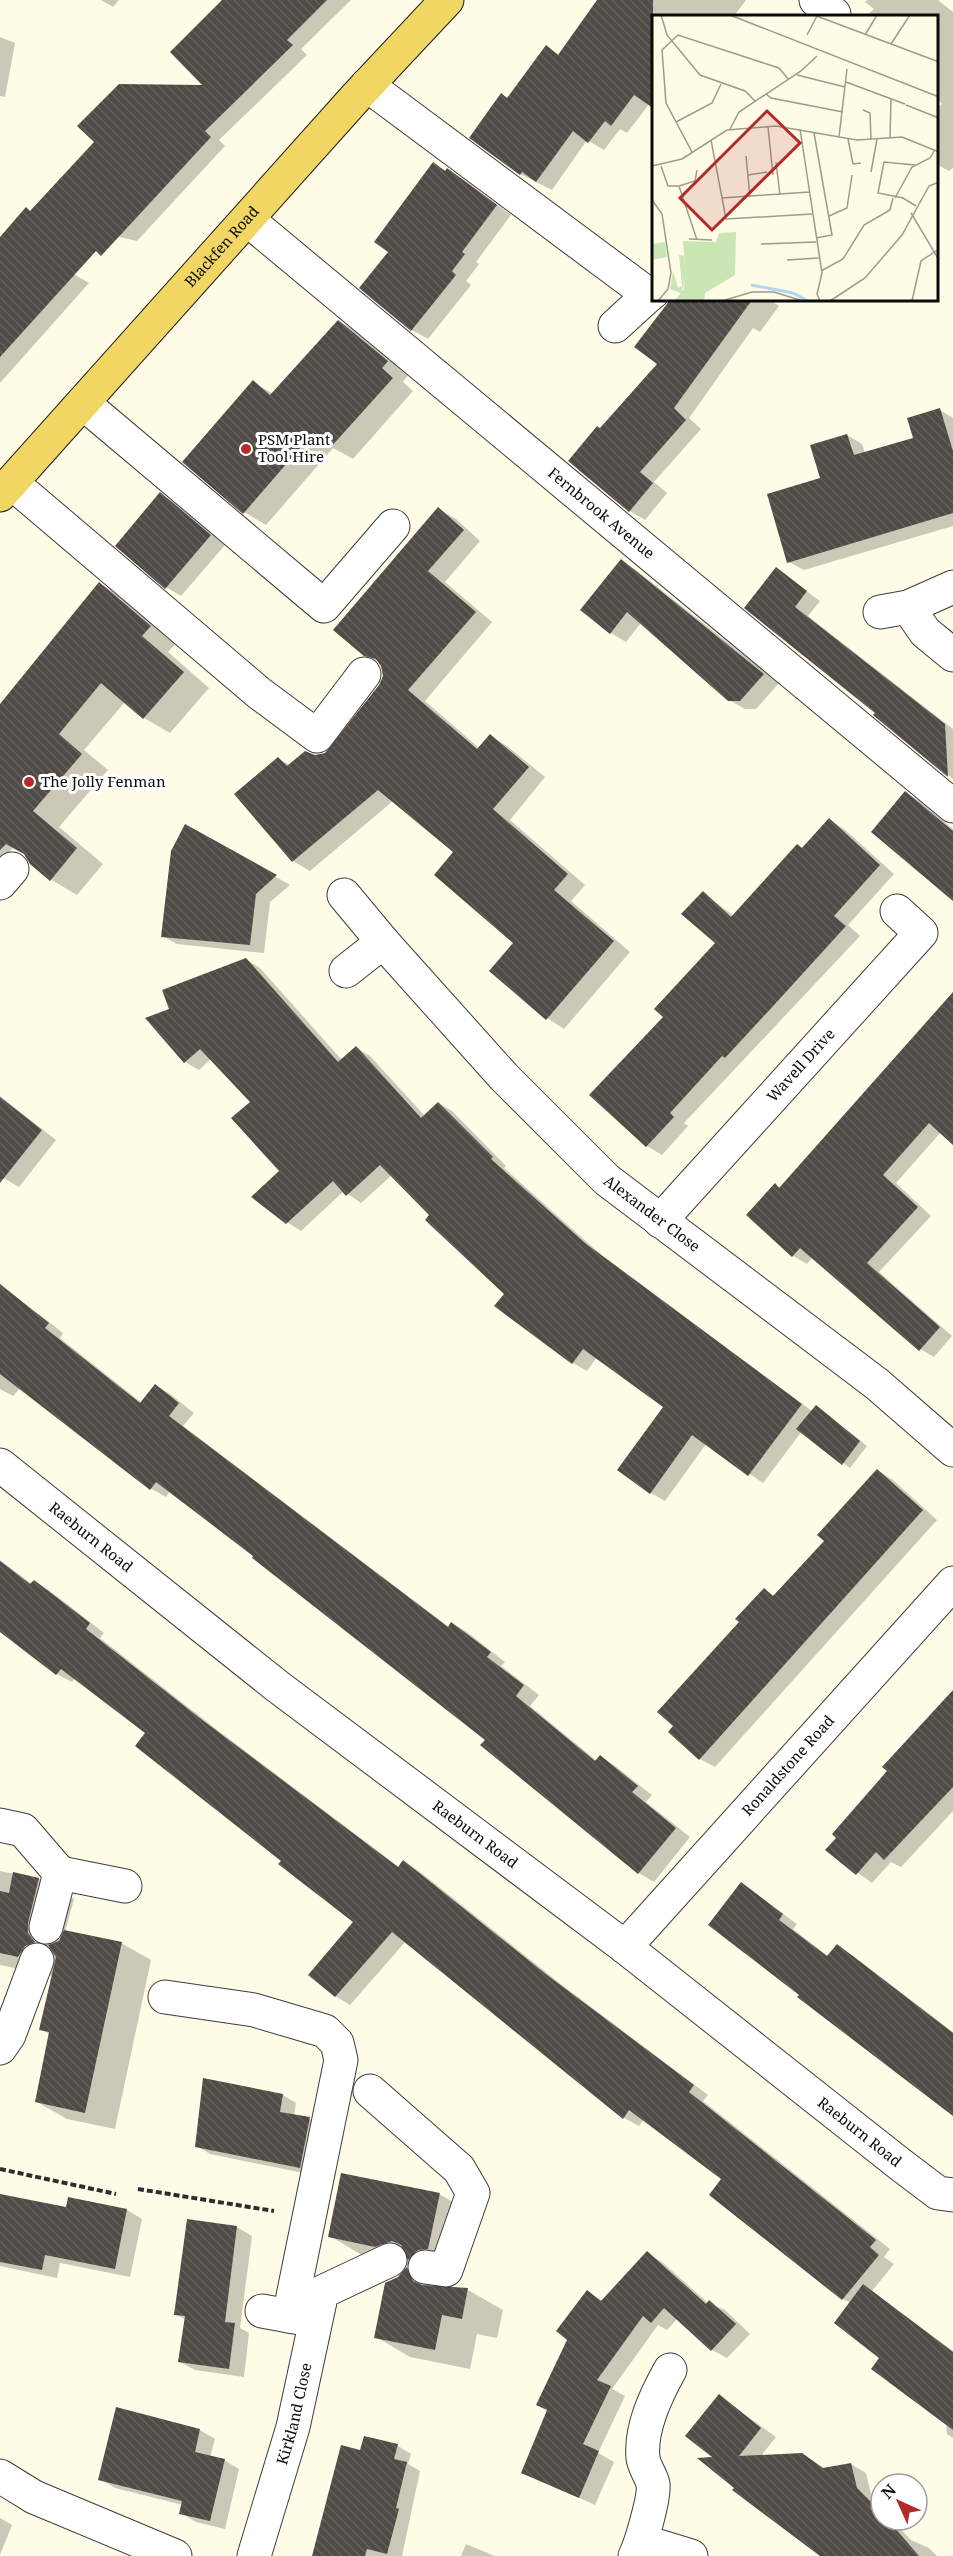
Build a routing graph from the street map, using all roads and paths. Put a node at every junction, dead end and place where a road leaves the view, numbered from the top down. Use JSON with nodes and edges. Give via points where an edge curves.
{"nodes":[{"id":1,"x":447,"y":0,"type":"edge"},
{"id":2,"x":816,"y":0,"type":"edge"},
{"id":3,"x":833,"y":15,"type":"edge"},
{"id":4,"x":367,"y":85,"type":"junction"},
{"id":5,"x":248,"y":220,"type":"junction"},
{"id":6,"x":651,"y":293,"type":"edge"},
{"id":7,"x":615,"y":326,"type":"dead end"},
{"id":8,"x":83,"y":403,"type":"junction"},
{"id":9,"x":6,"y":489,"type":"edge"},
{"id":10,"x":393,"y":526,"type":"dead end"},
{"id":11,"x":953,"y":587,"type":"edge"},
{"id":12,"x":953,"y":655,"type":"edge"},
{"id":13,"x":364,"y":674,"type":"dead end"},
{"id":14,"x":953,"y":806,"type":"edge"},
{"id":15,"x":344,"y":895,"type":"dead end"},
{"id":16,"x":897,"y":911,"type":"dead end"},
{"id":17,"x":383,"y":942,"type":"junction"},
{"id":18,"x":346,"y":971,"type":"dead end"},
{"id":19,"x":660,"y":1221,"type":"junction"},
{"id":20,"x":953,"y":1450,"type":"edge"},
{"id":21,"x":0,"y":1465,"type":"edge"},
{"id":22,"x":953,"y":1583,"type":"edge"},
{"id":23,"x":0,"y":1825,"type":"edge"},
{"id":24,"x":60,"y":1873,"type":"junction"},
{"id":25,"x":125,"y":1886,"type":"dead end"},
{"id":26,"x":46,"y":1927,"type":"dead end"},
{"id":27,"x":625,"y":1947,"type":"junction"},
{"id":28,"x":37,"y":1960,"type":"dead end"},
{"id":29,"x":165,"y":1996,"type":"dead end"},
{"id":30,"x":0,"y":2048,"type":"edge"},
{"id":31,"x":370,"y":2091,"type":"dead end"},
{"id":32,"x":0,"y":2169,"type":"edge"},
{"id":33,"x":138,"y":2189,"type":"dead end"},
{"id":34,"x":116,"y":2194,"type":"dead end"},
{"id":35,"x":953,"y":2195,"type":"edge"},
{"id":36,"x":309,"y":2216,"type":"junction"},
{"id":37,"x":390,"y":2260,"type":"dead end"},
{"id":38,"x":424,"y":2267,"type":"dead end"},
{"id":39,"x":289,"y":2316,"type":"junction"},
{"id":40,"x":670,"y":2370,"type":"dead end"},
{"id":41,"x":3,"y":2485,"type":"edge"},
{"id":42,"x":639,"y":2549,"type":"edge"},
{"id":43,"x":175,"y":2556,"type":"edge"},
{"id":44,"x":254,"y":2556,"type":"edge"},
{"id":45,"x":691,"y":2556,"type":"edge"}],
"edges":[{"from":1,"to":4,"type":"main road","name":"Blackfen Road"},
{"from":2,"to":3,"type":"street"},
{"from":4,"to":5,"type":"main road","name":"Blackfen Road"},
{"from":4,"to":6,"type":"street"},
{"from":5,"to":8,"type":"main road","name":"Blackfen Road"},
{"from":5,"to":14,"type":"street","name":"Fernbrook Avenue"},
{"from":6,"to":7,"type":"street"},
{"from":8,"to":9,"type":"main road","name":"Blackfen Road"},
{"from":8,"to":10,"type":"street","via":[[324,606]]},
{"from":9,"to":13,"type":"street","via":[[317,736]]},
{"from":11,"to":12,"type":"street","via":[[894,609]]},
{"from":15,"to":17,"type":"street","name":"Alexander Close"},
{"from":16,"to":19,"type":"street","name":"Wavell Drive","via":[[921,933]]},
{"from":17,"to":18,"type":"street"},
{"from":17,"to":19,"type":"street","name":"Alexander Close","via":[[574,1150]]},
{"from":19,"to":20,"type":"street","name":"Alexander Close","via":[[877,1384]]},
{"from":21,"to":27,"type":"street","name":"Raeburn Road","via":[[277,1686]]},
{"from":22,"to":27,"type":"street","name":"Ronaldstone Road"},
{"from":23,"to":24,"type":"street","via":[[23,1830]]},
{"from":24,"to":25,"type":"street"},
{"from":24,"to":26,"type":"street"},
{"from":27,"to":35,"type":"street","name":"Raeburn Road","via":[[928,2186],[938,2193]]},
{"from":28,"to":30,"type":"street","via":[[9,2035]]},
{"from":29,"to":36,"type":"street","via":[[254,2010],[325,2031],[337,2043],[341,2060]]},
{"from":31,"to":38,"type":"street","via":[[459,2169],[473,2193],[446,2270]]},
{"from":32,"to":34,"type":"path"},
{"from":33,"to":36,"type":"path"},
{"from":36,"to":39,"type":"street"},
{"from":37,"to":39,"type":"street","via":[[322,2292]]},
{"from":39,"to":44,"type":"street","name":"Kirkland Close","via":[[293,2427]]},
{"from":40,"to":42,"type":"street","via":[[647,2424],[643,2458],[653,2485]]},
{"from":41,"to":43,"type":"street"},
{"from":42,"to":45,"type":"street"}]}
